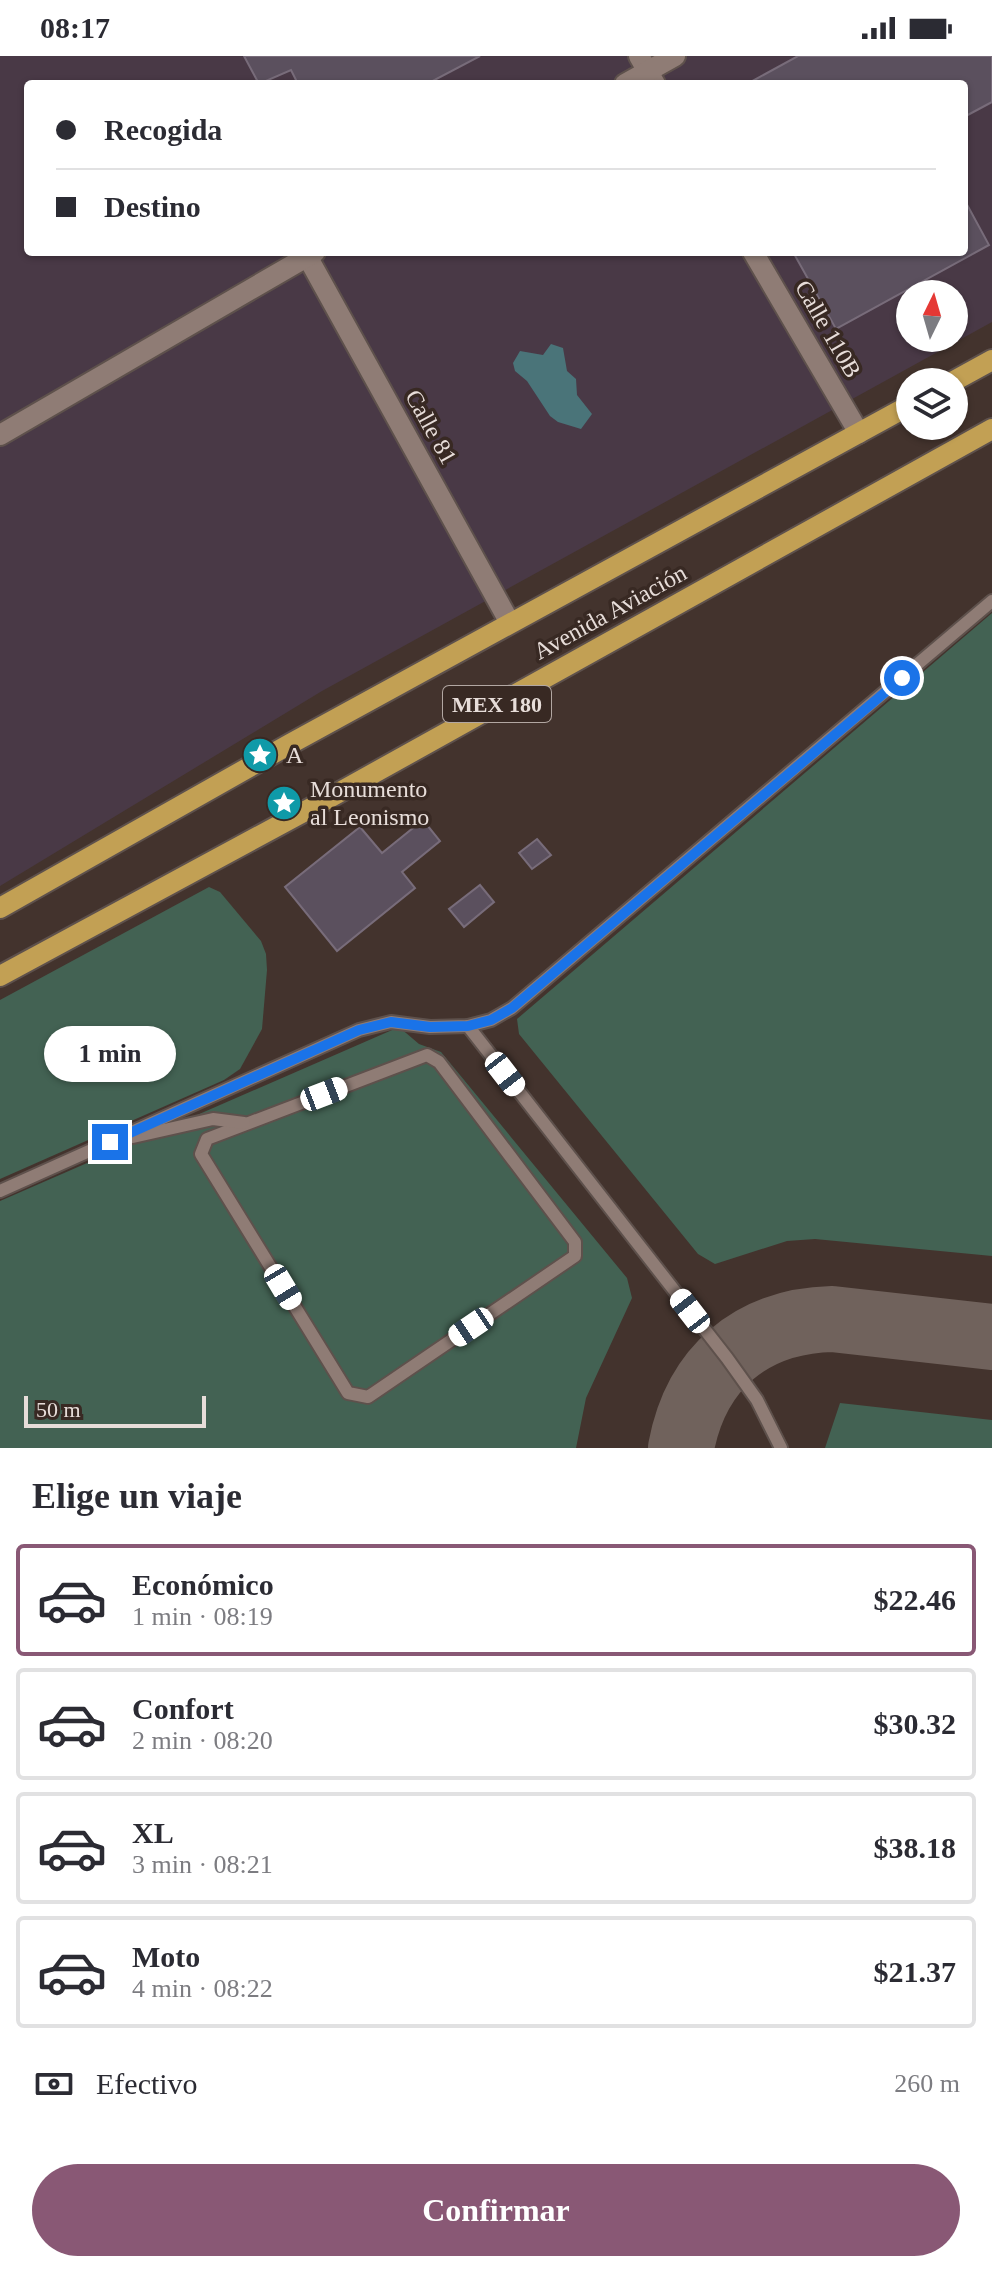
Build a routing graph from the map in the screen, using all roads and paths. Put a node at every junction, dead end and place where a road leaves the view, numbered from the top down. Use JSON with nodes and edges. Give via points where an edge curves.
{"nodes":[{"id":1,"x":675,"y":56,"type":"edge"},
{"id":2,"x":647,"y":70,"type":"edge"},
{"id":3,"x":308,"y":256,"type":"edge"},
{"id":4,"x":312,"y":256,"type":"edge"},
{"id":5,"x":755,"y":256,"type":"edge"},
{"id":6,"x":992,"y":360,"type":"edge"},
{"id":7,"x":968,"y":373,"type":"edge"},
{"id":8,"x":896,"y":413,"type":"edge"},
{"id":9,"x":992,"y":429,"type":"edge"},
{"id":10,"x":859,"y":433,"type":"junction"},
{"id":11,"x":0,"y":435,"type":"edge"},
{"id":12,"x":992,"y":601,"type":"edge"},
{"id":13,"x":510,"y":623,"type":"junction"},
{"id":14,"x":0,"y":908,"type":"edge"},
{"id":15,"x":0,"y":976,"type":"edge"},
{"id":16,"x":468,"y":1026,"type":"junction"},
{"id":17,"x":247,"y":1123,"type":"junction"},
{"id":18,"x":110,"y":1142,"type":"junction"},
{"id":19,"x":0,"y":1191,"type":"edge"},
{"id":20,"x":781,"y":1448,"type":"edge"}],
"edges":[{"from":1,"to":2,"type":"street"},
{"from":3,"to":11,"type":"street","name":"Calle 81"},
{"from":4,"to":13,"type":"street","name":"Calle 81"},
{"from":5,"to":10,"type":"street","name":"Calle 110B"},
{"from":6,"to":7,"type":"main road"},
{"from":8,"to":10,"type":"main road","name":"Avenida Aviación","number":"MEX 180"},
{"from":9,"to":15,"type":"main road","name":"Avenida Aviación","number":"MEX 180"},
{"from":10,"to":13,"type":"main road","name":"Avenida Aviación","number":"MEX 180"},
{"from":12,"to":16,"type":"lane","via":[[512,1008]]},
{"from":13,"to":14,"type":"main road","name":"Avenida Aviación","number":"MEX 180"},
{"from":16,"to":18,"type":"lane","via":[[391,1022],[359,1030]]},
{"from":16,"to":20,"type":"lane","via":[[727,1358],[757,1400]]},
{"from":17,"to":17,"type":"lane","via":[[207,1139],[201,1154],[348,1393],[368,1397],[575,1256],[575,1242],[439,1062],[427,1055]]},
{"from":17,"to":18,"type":"lane","via":[[213,1119]]},
{"from":18,"to":19,"type":"lane"}]}
